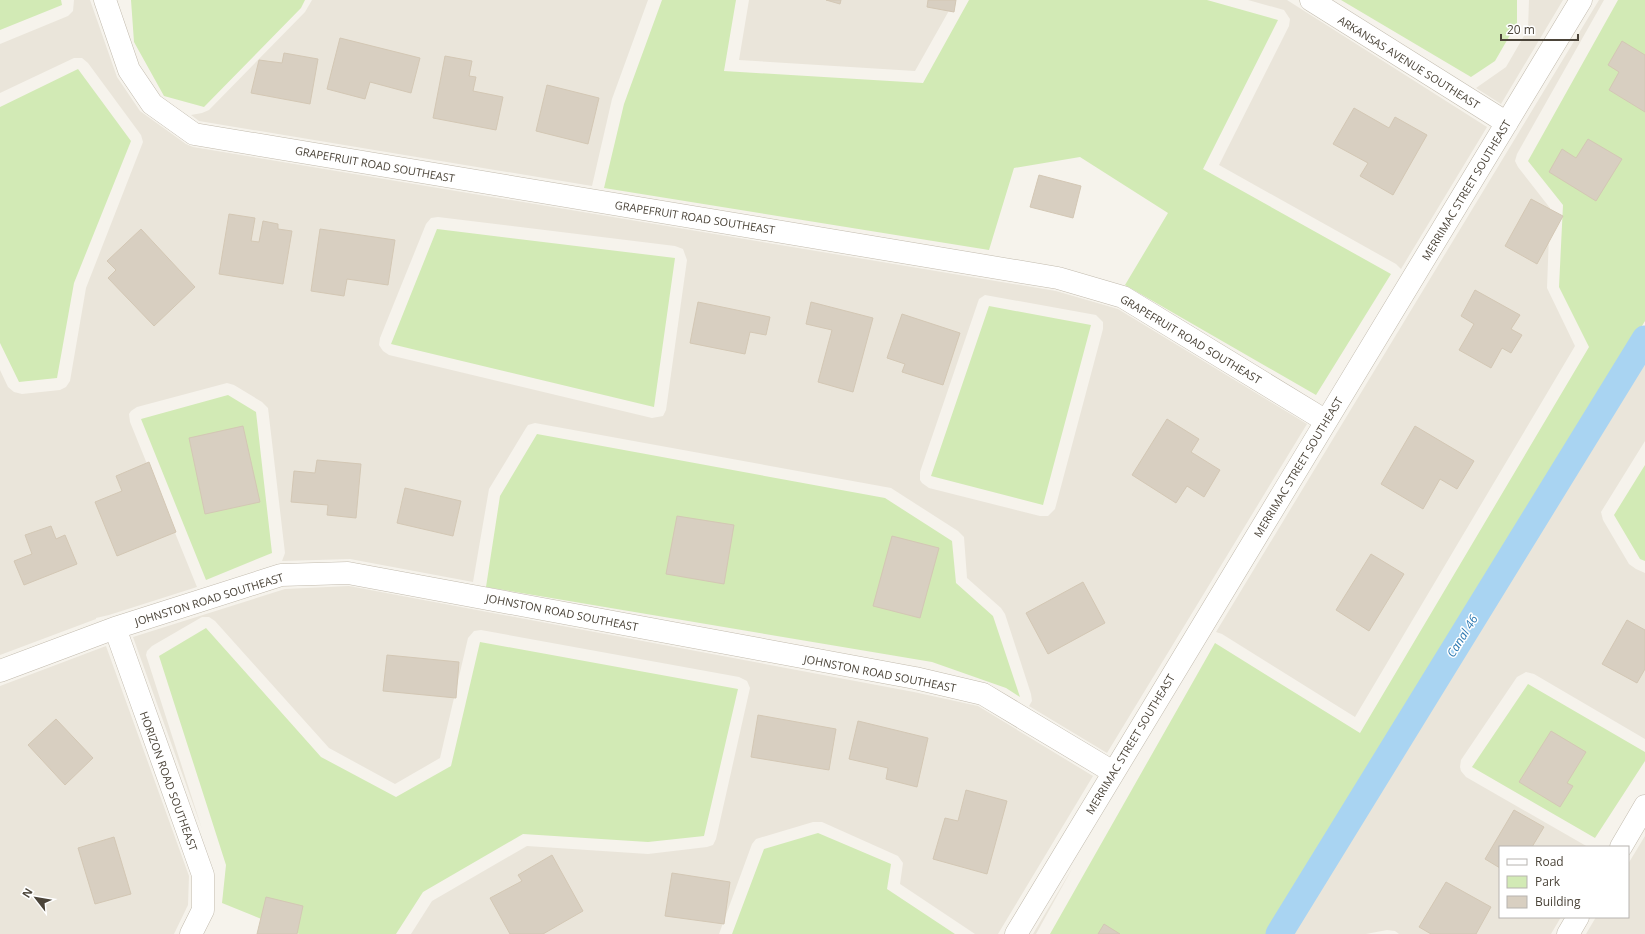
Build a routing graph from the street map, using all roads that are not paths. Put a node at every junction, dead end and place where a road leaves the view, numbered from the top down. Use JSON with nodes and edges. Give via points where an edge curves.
{"nodes":[{"id":1,"x":105,"y":0,"type":"edge"},
{"id":2,"x":1311,"y":0,"type":"edge"},
{"id":3,"x":1581,"y":0,"type":"edge"},
{"id":4,"x":1507,"y":123,"type":"junction"},
{"id":5,"x":1326,"y":420,"type":"junction"},
{"id":6,"x":114,"y":628,"type":"junction"},
{"id":7,"x":0,"y":671,"type":"edge"},
{"id":8,"x":1113,"y":772,"type":"junction"},
{"id":9,"x":1645,"y":806,"type":"edge"},
{"id":10,"x":1621,"y":846,"type":"edge"},
{"id":11,"x":1577,"y":918,"type":"edge"},
{"id":12,"x":191,"y":934,"type":"edge"},
{"id":13,"x":1016,"y":934,"type":"edge"},
{"id":14,"x":1568,"y":934,"type":"edge"}],
"edges":[{"from":1,"to":5,"type":"street","name":"GRAPEFRUIT ROAD SOUTHEAST","via":[[129,70],[152,104],[194,134],[1058,278],[1123,296]]},
{"from":2,"to":4,"type":"street","name":"ARKANSAS AVENUE SOUTHEAST"},
{"from":3,"to":4,"type":"street","name":"MERRIMAC STREET SOUTHEAST"},
{"from":4,"to":5,"type":"street","name":"MERRIMAC STREET SOUTHEAST"},
{"from":5,"to":8,"type":"street","name":"MERRIMAC STREET SOUTHEAST"},
{"from":6,"to":7,"type":"street","name":"JOHNSTON ROAD SOUTHEAST"},
{"from":6,"to":8,"type":"street","name":"JOHNSTON ROAD SOUTHEAST","via":[[281,575],[348,573],[915,678],[983,694]]},
{"from":6,"to":12,"type":"street","name":"HORIZON ROAD SOUTHEAST","via":[[203,875],[203,910]]},
{"from":8,"to":13,"type":"street","name":"MERRIMAC STREET SOUTHEAST"},
{"from":9,"to":10,"type":"street"},
{"from":11,"to":14,"type":"street"}]}
